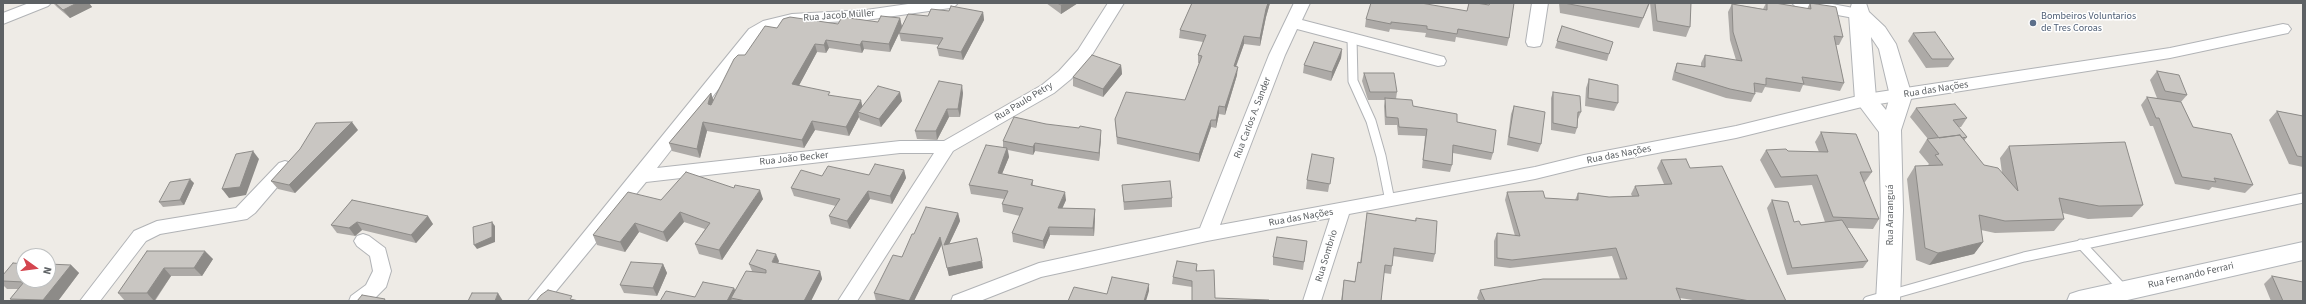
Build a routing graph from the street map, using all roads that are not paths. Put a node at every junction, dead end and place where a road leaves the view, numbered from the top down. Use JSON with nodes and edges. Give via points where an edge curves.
{"nodes":[{"id":1,"x":43,"y":3,"type":"edge"},
{"id":2,"x":950,"y":3,"type":"edge"},
{"id":3,"x":1116,"y":3,"type":"edge"},
{"id":4,"x":1302,"y":3,"type":"edge"},
{"id":5,"x":1540,"y":3,"type":"edge"},
{"id":6,"x":1800,"y":3,"type":"edge"},
{"id":7,"x":1859,"y":9,"type":"edge"},
{"id":8,"x":3,"y":19,"type":"edge"},
{"id":9,"x":1294,"y":23,"type":"junction"},
{"id":10,"x":2283,"y":28,"type":"dead end"},
{"id":11,"x":1352,"y":38,"type":"junction"},
{"id":12,"x":1534,"y":42,"type":"dead end"},
{"id":13,"x":1438,"y":61,"type":"dead end"},
{"id":14,"x":1901,"y":96,"type":"junction"},
{"id":15,"x":1866,"y":100,"type":"junction"},
{"id":16,"x":1890,"y":130,"type":"junction"},
{"id":17,"x":947,"y":147,"type":"junction"},
{"id":18,"x":285,"y":167,"type":"edge"},
{"id":19,"x":641,"y":176,"type":"junction"},
{"id":20,"x":2303,"y":198,"type":"edge"},
{"id":21,"x":1390,"y":202,"type":"junction"},
{"id":22,"x":1340,"y":211,"type":"junction"},
{"id":23,"x":1207,"y":234,"type":"junction"},
{"id":24,"x":362,"y":240,"type":"dead end"},
{"id":25,"x":2081,"y":244,"type":"junction"},
{"id":26,"x":2303,"y":251,"type":"edge"},
{"id":27,"x":2125,"y":291,"type":"junction"},
{"id":28,"x":1881,"y":299,"type":"edge"},
{"id":29,"x":89,"y":301,"type":"edge"},
{"id":30,"x":358,"y":301,"type":"edge"},
{"id":31,"x":537,"y":301,"type":"edge"},
{"id":32,"x":847,"y":301,"type":"edge"},
{"id":33,"x":960,"y":301,"type":"edge"},
{"id":34,"x":1312,"y":301,"type":"edge"},
{"id":35,"x":2079,"y":301,"type":"edge"}],
"edges":[{"from":1,"to":8,"type":"street"},
{"from":2,"to":19,"type":"street","name":"Rua Jacob Müller","via":[[866,15],[792,19],[768,25],[754,33]]},
{"from":3,"to":17,"type":"street","name":"Rua Paulo Petry","via":[[1084,54],[1065,75],[1048,89]]},
{"from":4,"to":9,"type":"street","name":"Rua Carlos A. Sander"},
{"from":5,"to":12,"type":"street"},
{"from":6,"to":7,"type":"street"},
{"from":7,"to":14,"type":"street","via":[[1889,49]]},
{"from":7,"to":15,"type":"street"},
{"from":9,"to":11,"type":"street"},
{"from":9,"to":23,"type":"street","name":"Rua Carlos A. Sander","via":[[1277,55]]},
{"from":10,"to":14,"type":"street","name":"Rua das Nações","via":[[2170,53]]},
{"from":11,"to":13,"type":"street"},
{"from":11,"to":21,"type":"lane","via":[[1353,81],[1371,121]]},
{"from":14,"to":15,"type":"street","name":"Rua das Nações"},
{"from":14,"to":16,"type":"street","name":"Rua Araranguá"},
{"from":15,"to":16,"type":"street"},
{"from":15,"to":21,"type":"street","name":"Rua das Nações","via":[[1736,132]]},
{"from":16,"to":28,"type":"street","name":"Rua Araranguá","via":[[1892,210]]},
{"from":17,"to":19,"type":"street","name":"Rua João Becker","via":[[900,147]]},
{"from":17,"to":32,"type":"street"},
{"from":18,"to":29,"type":"street","via":[[241,214],[157,228],[140,236]]},
{"from":19,"to":31,"type":"street"},
{"from":20,"to":25,"type":"lane"},
{"from":21,"to":22,"type":"street","name":"Rua das Nações"},
{"from":22,"to":23,"type":"street","name":"Rua das Nações"},
{"from":22,"to":34,"type":"street","name":"Rua Sombrio"},
{"from":23,"to":33,"type":"street","name":"Rua das Nações","via":[[1039,270]]},
{"from":24,"to":30,"type":"street","via":[[379,253],[382,271],[373,290]]},
{"from":25,"to":27,"type":"lane"},
{"from":25,"to":28,"type":"lane","via":[[2024,256]]},
{"from":26,"to":27,"type":"street","name":"Rua Fernando Ferrari"},
{"from":27,"to":35,"type":"street","name":"Rua Fernando Ferrari"}]}
